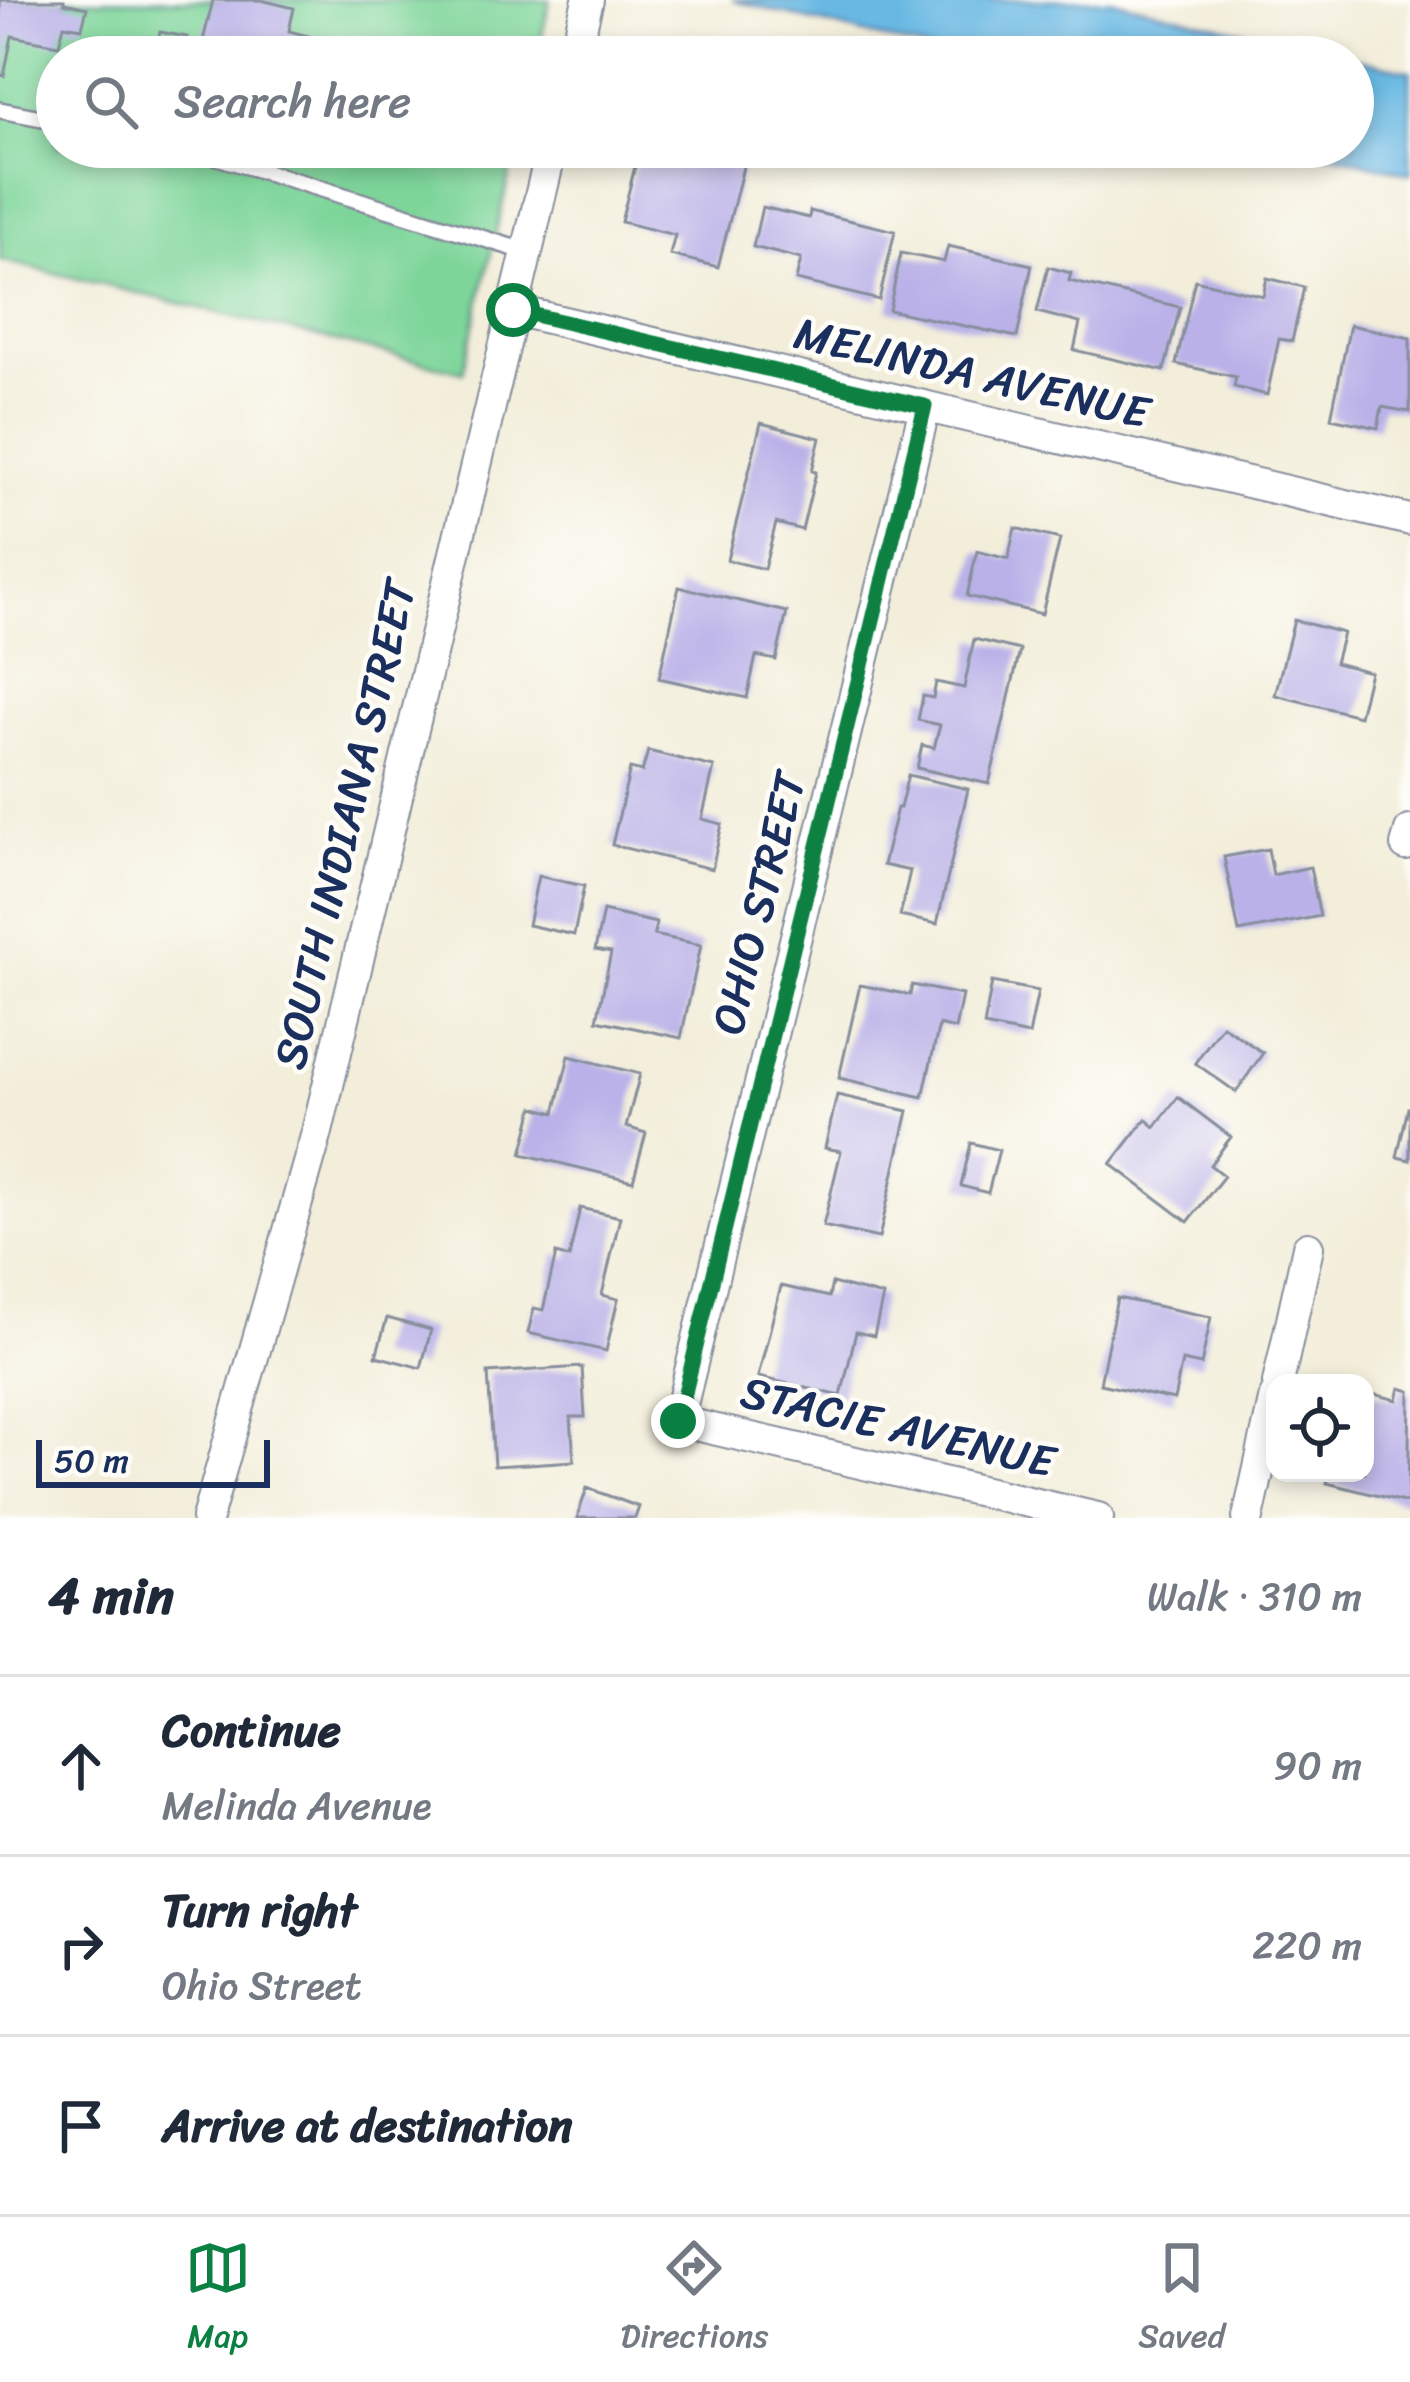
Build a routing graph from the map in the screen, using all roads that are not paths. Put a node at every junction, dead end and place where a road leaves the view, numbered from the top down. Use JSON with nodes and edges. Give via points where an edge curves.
{"nodes":[{"id":1,"x":588,"y":0,"type":"edge"},
{"id":2,"x":579,"y":36,"type":"edge"},
{"id":3,"x":0,"y":110,"type":"edge"},
{"id":4,"x":36,"y":117,"type":"edge"},
{"id":5,"x":253,"y":168,"type":"edge"},
{"id":6,"x":547,"y":168,"type":"edge"},
{"id":7,"x":527,"y":252,"type":"junction"},
{"id":8,"x":513,"y":310,"type":"junction"},
{"id":9,"x":925,"y":406,"type":"junction"},
{"id":10,"x":1410,"y":520,"type":"edge"},
{"id":11,"x":1308,"y":1246,"type":"dead end"},
{"id":12,"x":1280,"y":1374,"type":"edge"},
{"id":13,"x":678,"y":1421,"type":"joint"},
{"id":14,"x":1266,"y":1437,"type":"edge"},
{"id":15,"x":207,"y":1518,"type":"edge"},
{"id":16,"x":1098,"y":1518,"type":"edge"},
{"id":17,"x":1248,"y":1518,"type":"edge"}],
"edges":[{"from":1,"to":2,"type":"street"},
{"from":3,"to":4,"type":"lane"},
{"from":5,"to":7,"type":"lane"},
{"from":6,"to":7,"type":"street","name":"SOUTH INDIANA STREET"},
{"from":7,"to":8,"type":"street","name":"SOUTH INDIANA STREET"},
{"from":8,"to":9,"type":"street","name":"MELINDA AVENUE"},
{"from":8,"to":15,"type":"street","name":"SOUTH INDIANA STREET","via":[[316,1136]]},
{"from":9,"to":10,"type":"street","name":"MELINDA AVENUE"},
{"from":9,"to":13,"type":"street","name":"OHIO STREET"},
{"from":11,"to":12,"type":"street"},
{"from":13,"to":16,"type":"street","name":"STACIE AVENUE"},
{"from":14,"to":17,"type":"street"}]}
